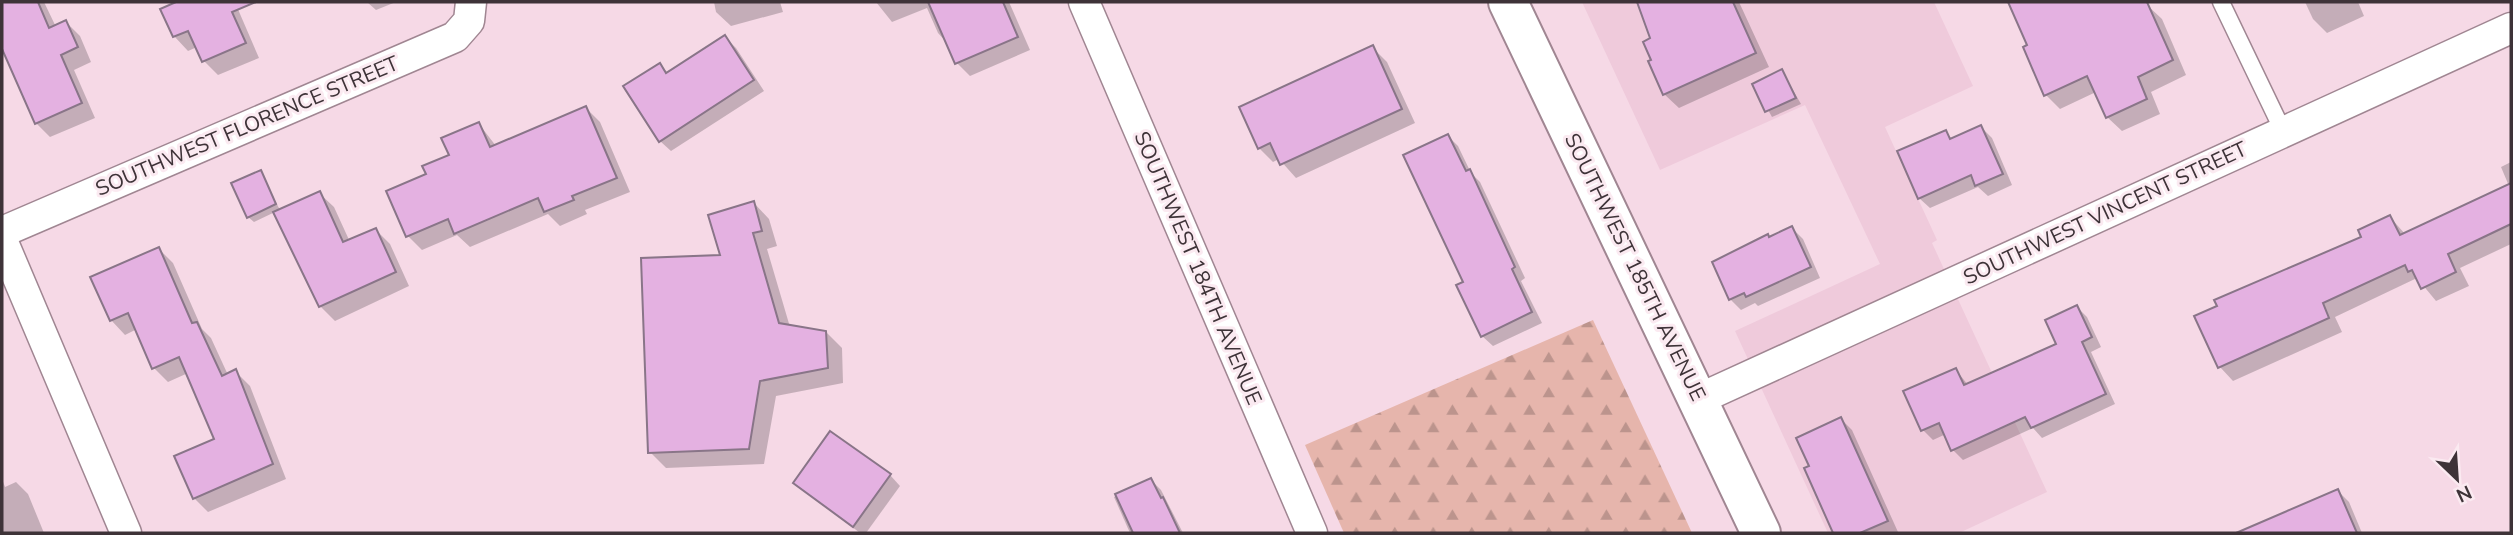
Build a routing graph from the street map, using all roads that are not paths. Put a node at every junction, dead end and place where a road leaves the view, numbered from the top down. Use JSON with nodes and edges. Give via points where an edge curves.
{"nodes":[{"id":1,"x":471,"y":2,"type":"edge"},
{"id":2,"x":1084,"y":2,"type":"edge"},
{"id":3,"x":1508,"y":2,"type":"edge"},
{"id":4,"x":2221,"y":2,"type":"edge"},
{"id":5,"x":2511,"y":27,"type":"edge"},
{"id":6,"x":2283,"y":131,"type":"junction"},
{"id":7,"x":2,"y":232,"type":"edge"},
{"id":8,"x":2,"y":240,"type":"edge"},
{"id":9,"x":1699,"y":398,"type":"junction"},
{"id":10,"x":126,"y":533,"type":"edge"},
{"id":11,"x":1312,"y":533,"type":"edge"},
{"id":12,"x":1761,"y":533,"type":"edge"}],
"edges":[{"from":1,"to":7,"type":"street","name":"SOUTHWEST FLORENCE STREET","via":[[469,21],[455,37]]},
{"from":2,"to":11,"type":"street","name":"SOUTHWEST 184TH AVENUE"},
{"from":3,"to":9,"type":"main road","name":"SOUTHWEST 185TH AVENUE"},
{"from":4,"to":6,"type":"lane"},
{"from":5,"to":6,"type":"street","name":"SOUTHWEST VINCENT STREET"},
{"from":6,"to":9,"type":"street","name":"SOUTHWEST VINCENT STREET"},
{"from":8,"to":10,"type":"street"},
{"from":9,"to":12,"type":"main road","name":"SOUTHWEST 185TH AVENUE"}]}
